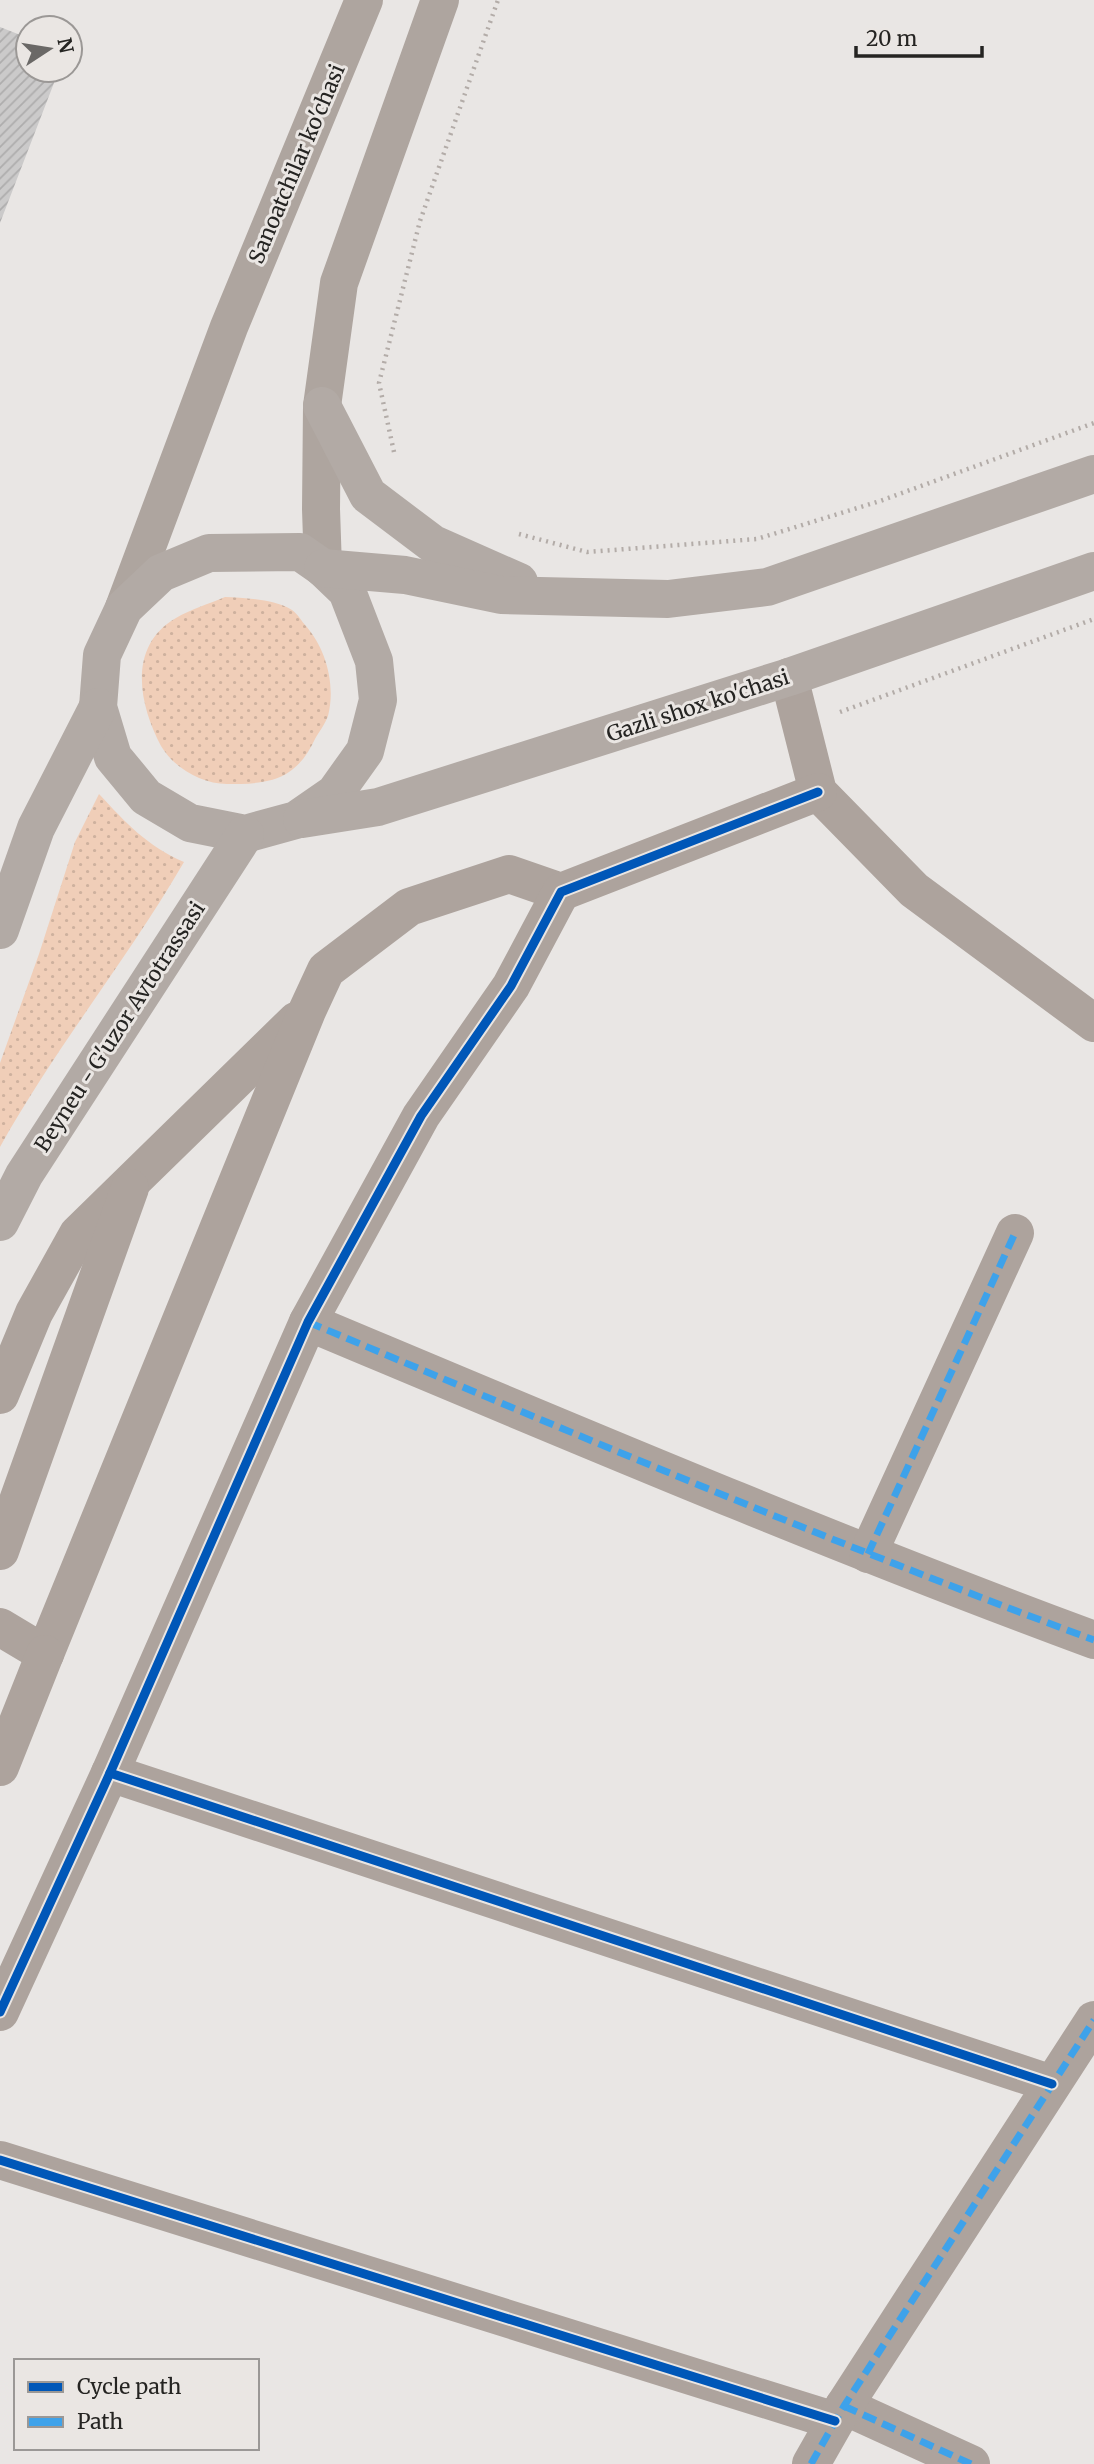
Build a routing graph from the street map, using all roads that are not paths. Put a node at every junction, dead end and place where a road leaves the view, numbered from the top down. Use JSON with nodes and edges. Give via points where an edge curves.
{"nodes":[{"id":1,"x":364,"y":0,"type":"edge"},
{"id":2,"x":440,"y":0,"type":"edge"},
{"id":3,"x":322,"y":406,"type":"junction"},
{"id":4,"x":1094,"y":474,"type":"edge"},
{"id":5,"x":323,"y":568,"type":"junction"},
{"id":6,"x":1094,"y":571,"type":"edge"},
{"id":7,"x":561,"y":596,"type":"junction"},
{"id":8,"x":124,"y":608,"type":"junction"},
{"id":9,"x":789,"y":677,"type":"junction"},
{"id":10,"x":98,"y":707,"type":"junction"},
{"id":11,"x":818,"y":792,"type":"junction"},
{"id":12,"x":296,"y":820,"type":"junction"},
{"id":13,"x":244,"y":834,"type":"junction"},
{"id":14,"x":561,"y":892,"type":"junction"},
{"id":15,"x":0,"y":930,"type":"edge"},
{"id":16,"x":307,"y":1011,"type":"junction"},
{"id":17,"x":1094,"y":1023,"type":"edge"},
{"id":18,"x":134,"y":1179,"type":"junction"},
{"id":19,"x":0,"y":1222,"type":"edge"},
{"id":20,"x":1015,"y":1233,"type":"dead end"},
{"id":21,"x":308,"y":1322,"type":"junction"},
{"id":22,"x":0,"y":1395,"type":"edge"},
{"id":23,"x":0,"y":1551,"type":"edge"},
{"id":24,"x":868,"y":1554,"type":"junction"},
{"id":25,"x":0,"y":1627,"type":"edge"},
{"id":26,"x":1094,"y":1640,"type":"edge"},
{"id":27,"x":45,"y":1654,"type":"junction"},
{"id":28,"x":0,"y":1767,"type":"edge"},
{"id":29,"x":110,"y":1773,"type":"junction"},
{"id":30,"x":0,"y":2012,"type":"edge"},
{"id":31,"x":1094,"y":2020,"type":"edge"},
{"id":32,"x":1052,"y":2084,"type":"junction"},
{"id":33,"x":0,"y":2160,"type":"edge"},
{"id":34,"x":840,"y":2413,"type":"junction"},
{"id":35,"x":811,"y":2464,"type":"edge"},
{"id":36,"x":971,"y":2464,"type":"edge"}],
"edges":[{"from":1,"to":8,"type":"main road","name":"Sanoatchilar ko'chasi","via":[[229,327]]},
{"from":2,"to":3,"type":"main road","via":[[339,283]]},
{"from":3,"to":5,"type":"main road"},
{"from":3,"to":7,"type":"highway","via":[[368,495],[433,544]]},
{"from":4,"to":7,"type":"highway","via":[[767,587],[668,599]]},
{"from":5,"to":7,"type":"highway","via":[[405,575],[501,595]]},
{"from":5,"to":8,"type":"highway","via":[[300,552],[209,553],[161,573]]},
{"from":5,"to":12,"type":"highway","via":[[347,591],[361,624],[374,661],[378,700],[365,751],[335,793]]},
{"from":6,"to":9,"type":"highway","name":"Gazli shox ko'chasi"},
{"from":8,"to":10,"type":"highway","via":[[102,655]]},
{"from":9,"to":11,"type":"street"},
{"from":9,"to":12,"type":"highway","name":"Gazli shox ko'chasi","via":[[378,807]]},
{"from":10,"to":13,"type":"highway","via":[[114,757],[146,797],[190,823]]},
{"from":10,"to":15,"type":"highway","via":[[36,828]]},
{"from":11,"to":14,"type":"street"},
{"from":11,"to":17,"type":"street","via":[[914,890]]},
{"from":12,"to":13,"type":"highway"},
{"from":13,"to":19,"type":"highway","name":"Beyneu - G'uzor Avtotrassasi","via":[[24,1175]]},
{"from":14,"to":16,"type":"street","via":[[509,874],[409,907],[326,970]]},
{"from":14,"to":21,"type":"street","via":[[511,986],[421,1116]]},
{"from":16,"to":18,"type":"street"},
{"from":16,"to":27,"type":"street"},
{"from":18,"to":22,"type":"street","via":[[78,1234],[34,1314]]},
{"from":18,"to":23,"type":"street"},
{"from":20,"to":24,"type":"street"},
{"from":21,"to":24,"type":"street"},
{"from":21,"to":29,"type":"street"},
{"from":24,"to":26,"type":"street"},
{"from":25,"to":27,"type":"street"},
{"from":27,"to":28,"type":"street"},
{"from":29,"to":30,"type":"street"},
{"from":29,"to":32,"type":"street"},
{"from":31,"to":32,"type":"street"},
{"from":32,"to":34,"type":"street"},
{"from":33,"to":34,"type":"street"},
{"from":34,"to":35,"type":"street"},
{"from":34,"to":36,"type":"street"}]}
